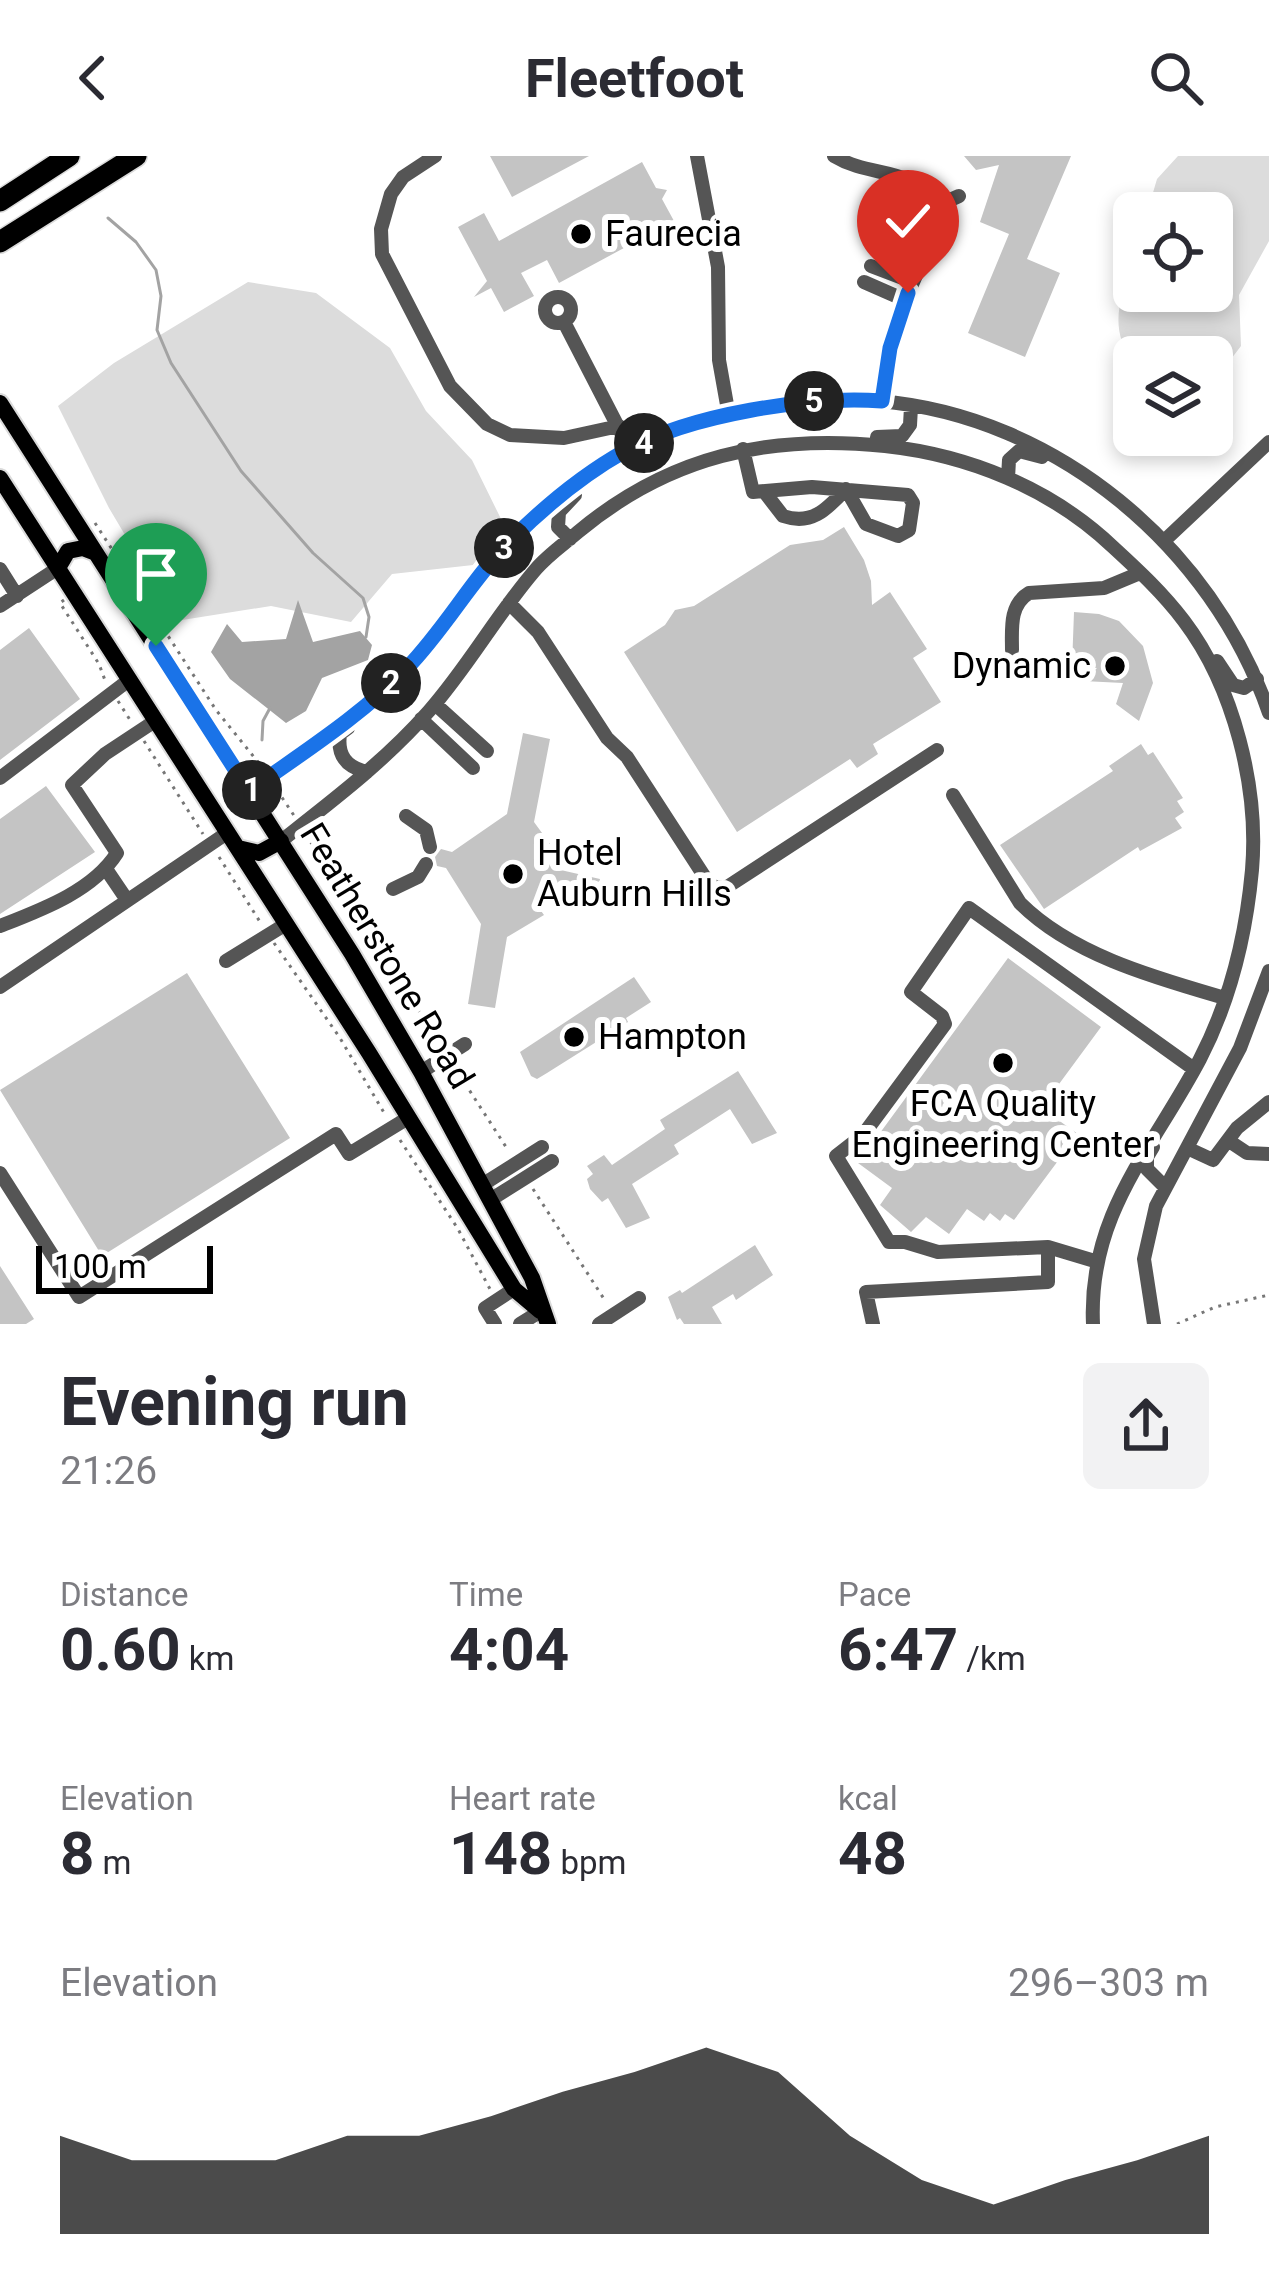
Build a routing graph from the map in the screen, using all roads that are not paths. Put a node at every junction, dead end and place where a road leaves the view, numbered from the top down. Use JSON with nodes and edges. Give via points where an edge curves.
{"nodes":[{"id":1,"x":70,"y":156,"type":"edge"},
{"id":2,"x":136,"y":156,"type":"edge"},
{"id":3,"x":435,"y":156,"type":"edge"},
{"id":4,"x":697,"y":156,"type":"edge"},
{"id":5,"x":835,"y":156,"type":"edge"},
{"id":6,"x":959,"y":196,"type":"dead end"},
{"id":7,"x":0,"y":201,"type":"edge"},
{"id":8,"x":939,"y":205,"type":"junction"},
{"id":9,"x":52,"y":208,"type":"junction"},
{"id":10,"x":0,"y":242,"type":"edge"},
{"id":11,"x":0,"y":255,"type":"edge"},
{"id":12,"x":871,"y":266,"type":"dead end"},
{"id":13,"x":864,"y":282,"type":"dead end"},
{"id":14,"x":913,"y":282,"type":"junction"},
{"id":15,"x":905,"y":301,"type":"junction"},
{"id":16,"x":564,"y":322,"type":"dead end"},
{"id":17,"x":882,"y":401,"type":"junction"},
{"id":18,"x":0,"y":403,"type":"edge"},
{"id":19,"x":910,"y":406,"type":"junction"},
{"id":20,"x":729,"y":416,"type":"junction"},
{"id":21,"x":619,"y":426,"type":"junction"},
{"id":22,"x":806,"y":442,"type":"junction"},
{"id":23,"x":1269,"y":442,"type":"edge"},
{"id":24,"x":629,"y":448,"type":"junction"},
{"id":25,"x":743,"y":449,"type":"junction"},
{"id":26,"x":0,"y":478,"type":"edge"},
{"id":27,"x":1008,"y":478,"type":"junction"},
{"id":28,"x":1090,"y":479,"type":"junction"},
{"id":29,"x":846,"y":489,"type":"junction"},
{"id":30,"x":766,"y":494,"type":"junction"},
{"id":31,"x":570,"y":539,"type":"junction"},
{"id":32,"x":1164,"y":541,"type":"junction"},
{"id":33,"x":97,"y":554,"type":"junction"},
{"id":34,"x":58,"y":568,"type":"junction"},
{"id":35,"x":0,"y":569,"type":"edge"},
{"id":36,"x":1140,"y":573,"type":"junction"},
{"id":37,"x":17,"y":596,"type":"junction"},
{"id":38,"x":509,"y":603,"type":"junction"},
{"id":39,"x":0,"y":606,"type":"edge"},
{"id":40,"x":1187,"y":625,"type":"junction"},
{"id":41,"x":1012,"y":650,"type":"dead end"},
{"id":42,"x":406,"y":669,"type":"junction"},
{"id":43,"x":1257,"y":679,"type":"junction"},
{"id":44,"x":129,"y":680,"type":"junction"},
{"id":45,"x":435,"y":704,"type":"junction"},
{"id":46,"x":1269,"y":713,"type":"edge"},
{"id":47,"x":421,"y":719,"type":"junction"},
{"id":48,"x":155,"y":721,"type":"junction"},
{"id":49,"x":937,"y":750,"type":"dead end"},
{"id":50,"x":487,"y":751,"type":"dead end"},
{"id":51,"x":473,"y":767,"type":"dead end"},
{"id":52,"x":367,"y":772,"type":"junction"},
{"id":53,"x":0,"y":778,"type":"edge"},
{"id":54,"x":249,"y":791,"type":"junction"},
{"id":55,"x":953,"y":795,"type":"dead end"},
{"id":56,"x":406,"y":816,"type":"dead end"},
{"id":57,"x":232,"y":840,"type":"junction"},
{"id":58,"x":280,"y":841,"type":"junction"},
{"id":59,"x":430,"y":847,"type":"dead end"},
{"id":60,"x":426,"y":864,"type":"dead end"},
{"id":61,"x":1269,"y":864,"type":"edge"},
{"id":62,"x":106,"y":869,"type":"junction"},
{"id":63,"x":1250,"y":883,"type":"junction"},
{"id":64,"x":393,"y":889,"type":"dead end"},
{"id":65,"x":127,"y":900,"type":"junction"},
{"id":66,"x":286,"y":924,"type":"junction"},
{"id":67,"x":0,"y":926,"type":"edge"},
{"id":68,"x":1269,"y":954,"type":"edge"},
{"id":69,"x":226,"y":962,"type":"dead end"},
{"id":70,"x":1267,"y":984,"type":"edge"},
{"id":71,"x":0,"y":987,"type":"edge"},
{"id":72,"x":1226,"y":998,"type":"junction"},
{"id":73,"x":379,"y":1001,"type":"junction"},
{"id":74,"x":340,"y":1007,"type":"junction"},
{"id":75,"x":1261,"y":1022,"type":"edge"},
{"id":76,"x":465,"y":1043,"type":"dead end"},
{"id":77,"x":1194,"y":1069,"type":"junction"},
{"id":78,"x":421,"y":1072,"type":"junction"},
{"id":79,"x":1178,"y":1100,"type":"junction"},
{"id":80,"x":1269,"y":1102,"type":"edge"},
{"id":81,"x":408,"y":1118,"type":"junction"},
{"id":82,"x":1229,"y":1141,"type":"junction"},
{"id":83,"x":1187,"y":1148,"type":"junction"},
{"id":84,"x":547,"y":1154,"type":"dead end"},
{"id":85,"x":1269,"y":1154,"type":"edge"},
{"id":86,"x":0,"y":1173,"type":"edge"},
{"id":87,"x":1165,"y":1187,"type":"junction"},
{"id":88,"x":486,"y":1193,"type":"junction"},
{"id":89,"x":1048,"y":1247,"type":"junction"},
{"id":90,"x":1098,"y":1262,"type":"junction"},
{"id":91,"x":514,"y":1289,"type":"junction"},
{"id":92,"x":639,"y":1298,"type":"dead end"},
{"id":93,"x":544,"y":1318,"type":"edge"},
{"id":94,"x":495,"y":1324,"type":"edge"},
{"id":95,"x":520,"y":1324,"type":"edge"},
{"id":96,"x":599,"y":1324,"type":"edge"},
{"id":97,"x":873,"y":1324,"type":"edge"},
{"id":98,"x":1093,"y":1324,"type":"edge"},
{"id":99,"x":1154,"y":1324,"type":"edge"}],
"edges":[{"from":1,"to":7,"type":"highway"},
{"from":2,"to":9,"type":"highway"},
{"from":3,"to":21,"type":"street","via":[[391,194],[382,254],[450,386],[510,435],[564,438]]},
{"from":4,"to":20,"type":"street","via":[[718,267]]},
{"from":5,"to":8,"type":"street","via":[[912,180]]},
{"from":6,"to":8,"type":"street"},
{"from":8,"to":14,"type":"street","via":[[937,231]]},
{"from":9,"to":10,"type":"highway"},
{"from":9,"to":11,"type":"highway"},
{"from":12,"to":14,"type":"street"},
{"from":13,"to":15,"type":"street"},
{"from":14,"to":15,"type":"street"},
{"from":15,"to":17,"type":"street"},
{"from":16,"to":21,"type":"street"},
{"from":17,"to":19,"type":"street"},
{"from":17,"to":20,"type":"street","via":[[817,401]]},
{"from":18,"to":33,"type":"main road","name":"Featherstone Road"},
{"from":19,"to":22,"type":"street","via":[[902,436]]},
{"from":19,"to":28,"type":"street","via":[[998,428]]},
{"from":20,"to":24,"type":"street"},
{"from":21,"to":24,"type":"street"},
{"from":22,"to":25,"type":"street"},
{"from":22,"to":27,"type":"street","via":[[918,450]]},
{"from":23,"to":32,"type":"street"},
{"from":24,"to":31,"type":"street","via":[[559,512],[558,527]]},
{"from":24,"to":42,"type":"street","via":[[508,542]]},
{"from":25,"to":30,"type":"street","via":[[753,492]]},
{"from":25,"to":31,"type":"street","via":[[652,479]]},
{"from":26,"to":34,"type":"main road","name":"Featherstone Road"},
{"from":27,"to":28,"type":"street","via":[[1019,451]]},
{"from":27,"to":36,"type":"street","via":[[1100,534]]},
{"from":28,"to":32,"type":"street"},
{"from":29,"to":29,"type":"street","via":[[908,495],[909,530],[898,536],[866,524]]},
{"from":29,"to":30,"type":"street"},
{"from":29,"to":30,"type":"street","via":[[804,520],[783,516]]},
{"from":31,"to":38,"type":"street"},
{"from":32,"to":43,"type":"street"},
{"from":33,"to":34,"type":"main road","via":[[76,548]]},
{"from":33,"to":54,"type":"main road","name":"Featherstone Road"},
{"from":34,"to":37,"type":"street"},
{"from":34,"to":44,"type":"main road","name":"Featherstone Road"},
{"from":35,"to":37,"type":"street"},
{"from":36,"to":40,"type":"street"},
{"from":36,"to":41,"type":"street","via":[[1104,588],[1020,598]]},
{"from":37,"to":39,"type":"street"},
{"from":38,"to":45,"type":"street"},
{"from":38,"to":49,"type":"street","via":[[538,632],[716,888]]},
{"from":40,"to":43,"type":"street","via":[[1233,685]]},
{"from":40,"to":63,"type":"street","via":[[1216,672],[1244,765]]},
{"from":42,"to":52,"type":"street","via":[[340,734],[345,762]]},
{"from":42,"to":54,"type":"street"},
{"from":43,"to":46,"type":"street"},
{"from":44,"to":48,"type":"main road","name":"Featherstone Road"},
{"from":44,"to":53,"type":"street"},
{"from":45,"to":47,"type":"street"},
{"from":45,"to":50,"type":"street"},
{"from":47,"to":51,"type":"street"},
{"from":47,"to":52,"type":"street"},
{"from":48,"to":57,"type":"main road","name":"Featherstone Road"},
{"from":48,"to":62,"type":"street","via":[[72,785],[117,853]]},
{"from":52,"to":58,"type":"street"},
{"from":54,"to":58,"type":"main road","name":"Featherstone Road"},
{"from":55,"to":72,"type":"street","via":[[1032,915],[1089,950]]},
{"from":56,"to":59,"type":"street","via":[[426,830]]},
{"from":57,"to":58,"type":"main road","via":[[259,853]]},
{"from":57,"to":65,"type":"street"},
{"from":57,"to":66,"type":"main road","name":"Featherstone Road"},
{"from":58,"to":73,"type":"main road","name":"Featherstone Road"},
{"from":60,"to":64,"type":"street"},
{"from":61,"to":63,"type":"street","via":[[1256,868]]},
{"from":62,"to":65,"type":"street"},
{"from":62,"to":67,"type":"street"},
{"from":63,"to":72,"type":"street"},
{"from":65,"to":71,"type":"street"},
{"from":66,"to":69,"type":"street"},
{"from":66,"to":74,"type":"main road","name":"Featherstone Road"},
{"from":68,"to":70,"type":"street"},
{"from":70,"to":75,"type":"street"},
{"from":72,"to":77,"type":"street"},
{"from":73,"to":74,"type":"main road","via":[[358,1015]]},
{"from":73,"to":78,"type":"main road","name":"Featherstone Road"},
{"from":74,"to":81,"type":"main road","name":"Featherstone Road"},
{"from":75,"to":83,"type":"street"},
{"from":76,"to":78,"type":"street"},
{"from":77,"to":79,"type":"street"},
{"from":77,"to":89,"type":"street","via":[[970,908],[911,992],[945,1024],[863,1136],[836,1156],[889,1242],[938,1252]]},
{"from":78,"to":88,"type":"main road","name":"Featherstone Road"},
{"from":79,"to":87,"type":"street","via":[[1147,1157],[1147,1169]]},
{"from":79,"to":90,"type":"street","via":[[1132,1168]]},
{"from":80,"to":82,"type":"street"},
{"from":81,"to":86,"type":"street","via":[[349,1154],[336,1134],[79,1297]]},
{"from":81,"to":91,"type":"main road","name":"Featherstone Road"},
{"from":82,"to":83,"type":"street","via":[[1213,1160]]},
{"from":82,"to":85,"type":"street"},
{"from":83,"to":87,"type":"street"},
{"from":84,"to":88,"type":"street"},
{"from":87,"to":99,"type":"street","via":[[1144,1259]]},
{"from":88,"to":93,"type":"main road","name":"Featherstone Road"},
{"from":89,"to":90,"type":"street"},
{"from":89,"to":97,"type":"street","via":[[1048,1282],[866,1292]]},
{"from":90,"to":98,"type":"street"},
{"from":91,"to":93,"type":"main road","name":"Featherstone Road"},
{"from":91,"to":94,"type":"street","via":[[489,1301]]},
{"from":92,"to":96,"type":"street"},
{"from":93,"to":95,"type":"street"}]}
